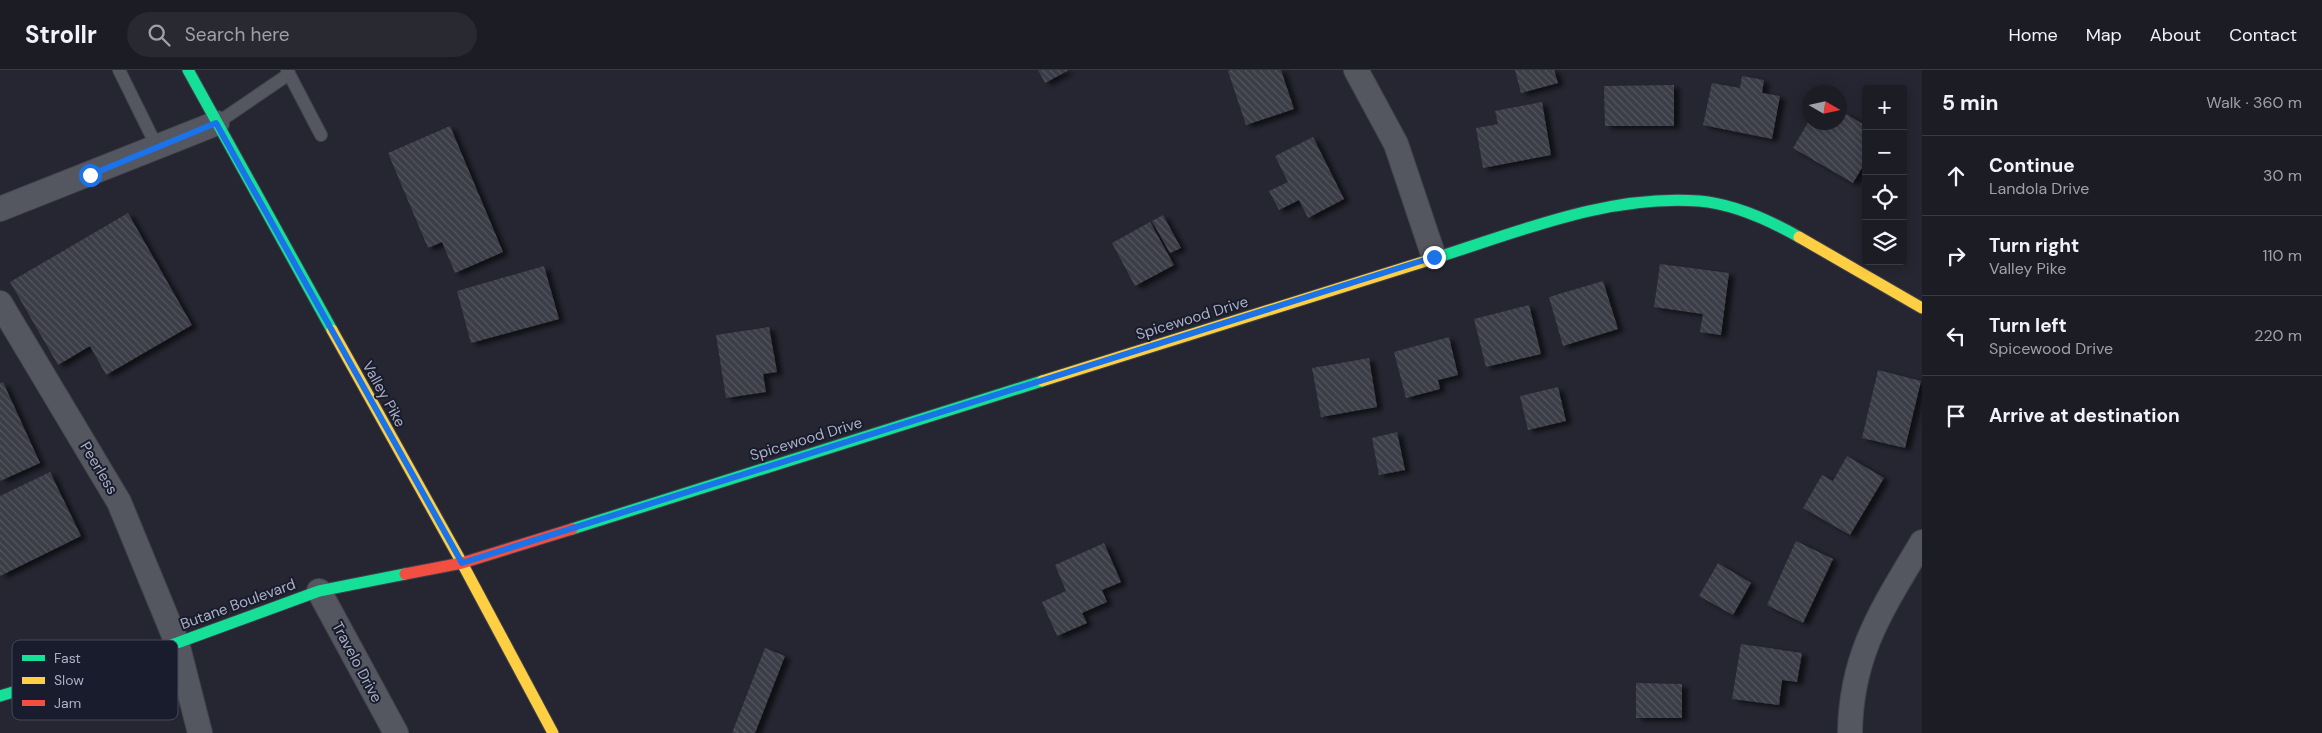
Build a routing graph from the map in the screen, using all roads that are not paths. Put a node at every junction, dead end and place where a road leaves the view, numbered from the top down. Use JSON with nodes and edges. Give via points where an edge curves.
{"nodes":[{"id":1,"x":119,"y":70,"type":"edge"},
{"id":2,"x":188,"y":70,"type":"edge"},
{"id":3,"x":1356,"y":70,"type":"edge"},
{"id":4,"x":288,"y":72,"type":"edge"},
{"id":5,"x":216,"y":123,"type":"junction"},
{"id":6,"x":321,"y":135,"type":"dead end"},
{"id":7,"x":157,"y":147,"type":"junction"},
{"id":8,"x":2,"y":204,"type":"edge"},
{"id":9,"x":1434,"y":257,"type":"junction"},
{"id":10,"x":0,"y":303,"type":"edge"},
{"id":11,"x":1922,"y":308,"type":"edge"},
{"id":12,"x":1922,"y":542,"type":"edge"},
{"id":13,"x":462,"y":563,"type":"junction"},
{"id":14,"x":319,"y":591,"type":"junction"},
{"id":15,"x":176,"y":640,"type":"edge"},
{"id":16,"x":178,"y":643,"type":"edge"},
{"id":17,"x":178,"y":647,"type":"edge"},
{"id":18,"x":12,"y":692,"type":"edge"},
{"id":19,"x":0,"y":696,"type":"edge"},
{"id":20,"x":200,"y":733,"type":"edge"},
{"id":21,"x":396,"y":733,"type":"edge"},
{"id":22,"x":553,"y":733,"type":"edge"},
{"id":23,"x":1850,"y":733,"type":"edge"}],
"edges":[{"from":1,"to":7,"type":"lane"},
{"from":2,"to":5,"type":"street","name":"Valley Pike"},
{"from":3,"to":9,"type":"street","via":[[1396,144]]},
{"from":4,"to":5,"type":"lane"},
{"from":4,"to":6,"type":"lane"},
{"from":5,"to":7,"type":"street"},
{"from":5,"to":13,"type":"street","name":"Valley Pike"},
{"from":7,"to":8,"type":"street"},
{"from":9,"to":11,"type":"street","name":"Spicewood Drive","via":[[1588,210],[1663,200],[1701,201],[1738,208],[1773,222]]},
{"from":9,"to":13,"type":"street","name":"Spicewood Drive"},
{"from":10,"to":15,"type":"street","name":"Peerless","via":[[119,502]]},
{"from":12,"to":23,"type":"street","via":[[1875,621],[1857,669],[1850,706]]},
{"from":13,"to":14,"type":"street","name":"Butane Boulevard"},
{"from":13,"to":22,"type":"street","name":"Valley Pike"},
{"from":14,"to":16,"type":"street","name":"Butane Boulevard"},
{"from":14,"to":21,"type":"street","name":"Travelo Drive"},
{"from":17,"to":20,"type":"street"},
{"from":18,"to":19,"type":"street","name":"Butane Boulevard"}]}
